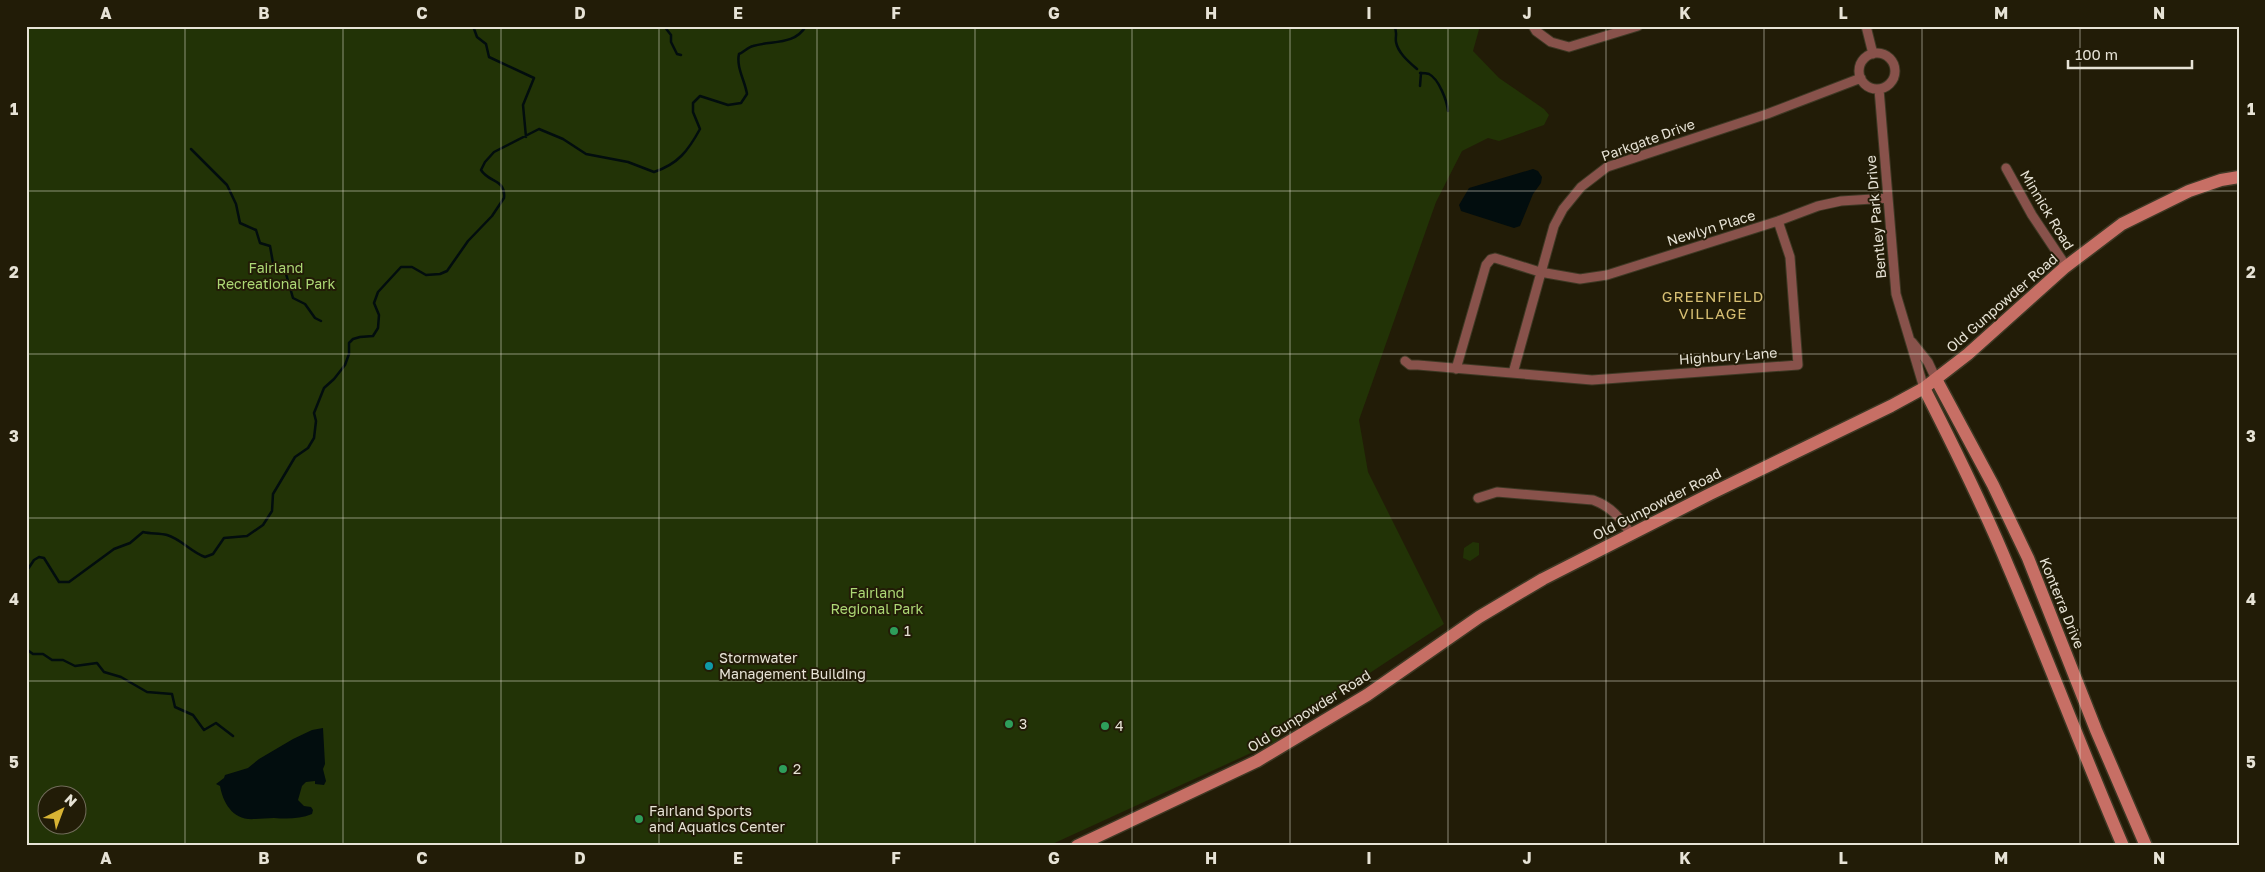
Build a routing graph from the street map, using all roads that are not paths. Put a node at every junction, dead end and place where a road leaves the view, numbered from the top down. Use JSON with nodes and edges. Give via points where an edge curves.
{"nodes":[{"id":1,"x":1533,"y":26,"type":"edge"},
{"id":2,"x":1638,"y":26,"type":"edge"},
{"id":3,"x":1866,"y":26,"type":"edge"},
{"id":4,"x":1873,"y":54,"type":"junction"},
{"id":5,"x":1861,"y":78,"type":"junction"},
{"id":6,"x":1879,"y":89,"type":"junction"},
{"id":7,"x":2006,"y":168,"type":"dead end"},
{"id":8,"x":2239,"y":177,"type":"edge"},
{"id":9,"x":1888,"y":198,"type":"junction"},
{"id":10,"x":1778,"y":221,"type":"junction"},
{"id":11,"x":2066,"y":266,"type":"junction"},
{"id":12,"x":1540,"y":272,"type":"junction"},
{"id":13,"x":1910,"y":340,"type":"junction"},
{"id":14,"x":1405,"y":361,"type":"dead end"},
{"id":15,"x":1456,"y":369,"type":"junction"},
{"id":16,"x":1513,"y":373,"type":"junction"},
{"id":17,"x":1936,"y":379,"type":"junction"},
{"id":18,"x":1924,"y":388,"type":"junction"},
{"id":19,"x":1478,"y":498,"type":"dead end"},
{"id":20,"x":1631,"y":534,"type":"junction"},
{"id":21,"x":1077,"y":846,"type":"edge"},
{"id":22,"x":2123,"y":846,"type":"edge"},
{"id":23,"x":2146,"y":846,"type":"edge"}],
"edges":[{"from":1,"to":2,"type":"street","via":[[1551,42],[1569,47]]},
{"from":3,"to":4,"type":"street"},
{"from":4,"to":5,"type":"street","via":[[1863,60],[1859,72]]},
{"from":4,"to":6,"type":"street","via":[[1890,60],[1895,71],[1890,83]]},
{"from":5,"to":6,"type":"street","via":[[1865,84]]},
{"from":5,"to":12,"type":"street","name":"Parkgate Drive","via":[[1767,114],[1608,167],[1581,187],[1563,209],[1554,226]]},
{"from":6,"to":9,"type":"street","name":"Bentley Park Drive"},
{"from":7,"to":11,"type":"street","name":"Minnick Road"},
{"from":8,"to":11,"type":"main road","name":"Old Gunpowder Road","via":[[2189,191],[2140,214]]},
{"from":9,"to":10,"type":"street","name":"Newlyn Place","via":[[1842,200]]},
{"from":9,"to":13,"type":"street","name":"Bentley Park Drive","via":[[1896,294]]},
{"from":10,"to":12,"type":"street","name":"Newlyn Place","via":[[1607,275],[1580,278]]},
{"from":10,"to":16,"type":"street","name":"Highbury Lane","via":[[1790,257],[1798,365],[1592,380]]},
{"from":11,"to":17,"type":"main road","name":"Old Gunpowder Road"},
{"from":12,"to":15,"type":"street","name":"Newlyn Place","via":[[1490,259],[1483,273]]},
{"from":12,"to":16,"type":"street","name":"Parkgate Drive"},
{"from":13,"to":17,"type":"street","name":"Bentley Park Drive","via":[[1928,362]]},
{"from":13,"to":18,"type":"street","name":"Bentley Park Drive"},
{"from":14,"to":15,"type":"street"},
{"from":15,"to":16,"type":"street"},
{"from":17,"to":18,"type":"main road","name":"Old Gunpowder Road"},
{"from":17,"to":23,"type":"main road","name":"Konterra Drive","via":[[2028,558]]},
{"from":18,"to":20,"type":"main road","name":"Old Gunpowder Road"},
{"from":18,"to":22,"type":"main road","via":[[1977,493],[2009,566]]},
{"from":19,"to":20,"type":"street","via":[[1497,492],[1593,500],[1606,504],[1618,514]]},
{"from":20,"to":21,"type":"main road","name":"Old Gunpowder Road","via":[[1508,599],[1367,695],[1258,761]]}]}
